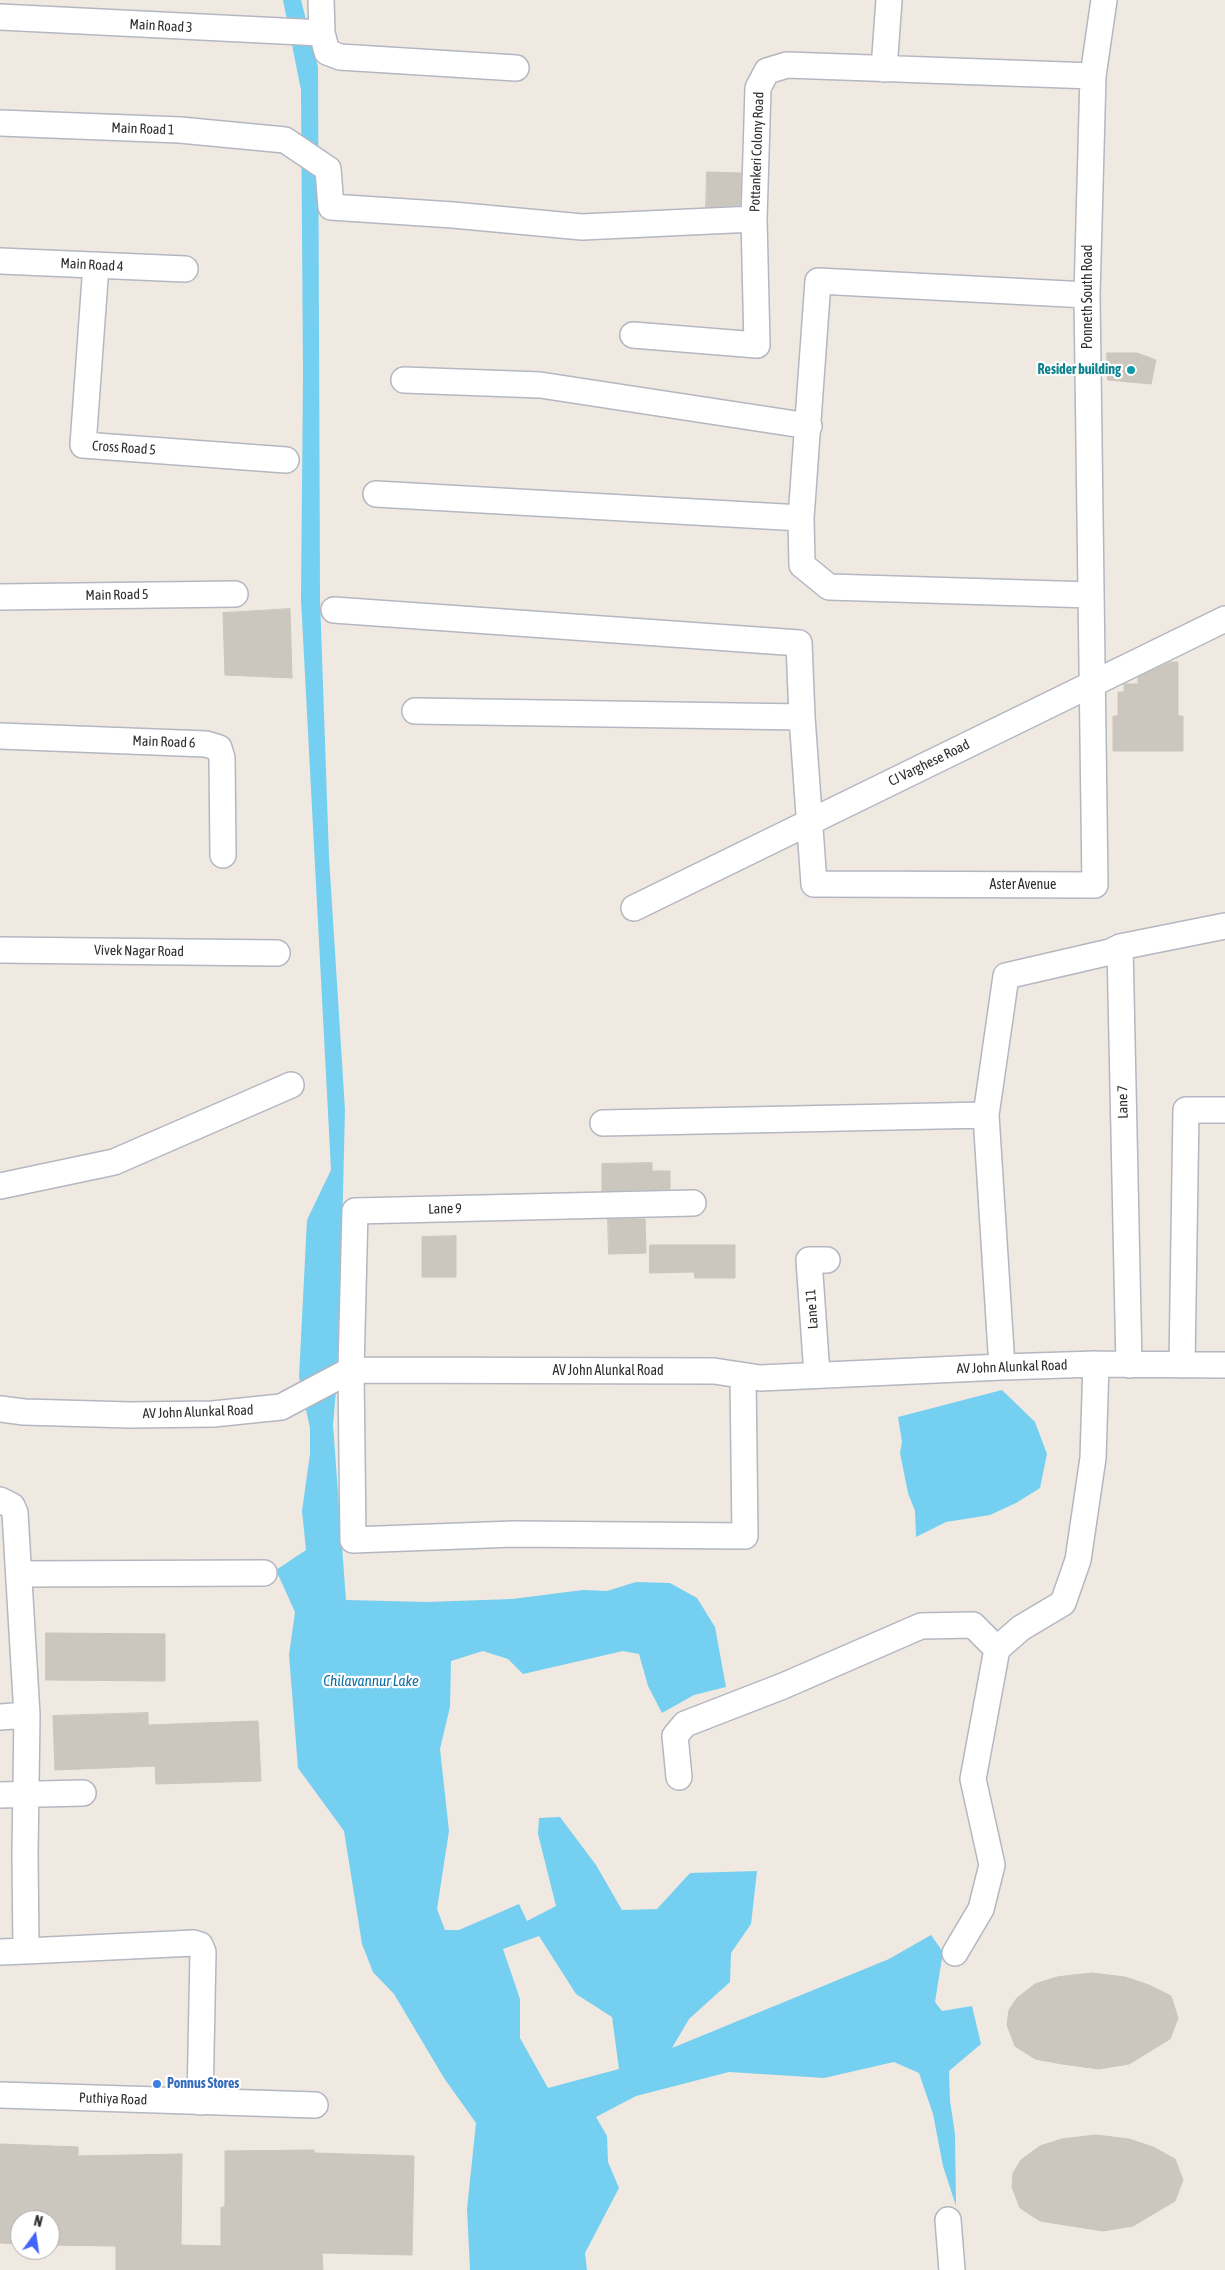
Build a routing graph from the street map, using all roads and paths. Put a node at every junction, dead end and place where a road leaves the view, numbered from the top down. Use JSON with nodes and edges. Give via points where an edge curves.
{"nodes":[{"id":1,"x":321,"y":0,"type":"edge"},
{"id":2,"x":889,"y":0,"type":"edge"},
{"id":3,"x":1104,"y":0,"type":"edge"},
{"id":4,"x":0,"y":17,"type":"edge"},
{"id":5,"x":322,"y":33,"type":"junction"},
{"id":6,"x":516,"y":68,"type":"dead end"},
{"id":7,"x":884,"y":69,"type":"junction"},
{"id":8,"x":1093,"y":76,"type":"junction"},
{"id":9,"x":0,"y":123,"type":"edge"},
{"id":10,"x":328,"y":169,"type":"joint"},
{"id":11,"x":754,"y":219,"type":"junction"},
{"id":12,"x":0,"y":260,"type":"edge"},
{"id":13,"x":96,"y":265,"type":"junction"},
{"id":14,"x":185,"y":269,"type":"dead end"},
{"id":15,"x":1087,"y":296,"type":"junction"},
{"id":16,"x":633,"y":335,"type":"dead end"},
{"id":17,"x":404,"y":380,"type":"dead end"},
{"id":18,"x":809,"y":426,"type":"junction"},
{"id":19,"x":286,"y":460,"type":"dead end"},
{"id":20,"x":376,"y":494,"type":"dead end"},
{"id":21,"x":801,"y":518,"type":"junction"},
{"id":22,"x":235,"y":594,"type":"dead end"},
{"id":23,"x":1092,"y":595,"type":"junction"},
{"id":24,"x":0,"y":597,"type":"edge"},
{"id":25,"x":334,"y":610,"type":"dead end"},
{"id":26,"x":1225,"y":619,"type":"edge"},
{"id":27,"x":1093,"y":684,"type":"junction"},
{"id":28,"x":415,"y":711,"type":"dead end"},
{"id":29,"x":802,"y":717,"type":"junction"},
{"id":30,"x":0,"y":736,"type":"edge"},
{"id":31,"x":810,"y":820,"type":"junction"},
{"id":32,"x":223,"y":856,"type":"dead end"},
{"id":33,"x":634,"y":908,"type":"dead end"},
{"id":34,"x":1225,"y":926,"type":"edge"},
{"id":35,"x":1120,"y":947,"type":"junction"},
{"id":36,"x":0,"y":950,"type":"edge"},
{"id":37,"x":277,"y":953,"type":"dead end"},
{"id":38,"x":985,"y":1079,"type":"dead end"},
{"id":39,"x":292,"y":1085,"type":"dead end"},
{"id":40,"x":1225,"y":1110,"type":"edge"},
{"id":41,"x":986,"y":1115,"type":"junction"},
{"id":42,"x":604,"y":1123,"type":"dead end"},
{"id":43,"x":0,"y":1186,"type":"edge"},
{"id":44,"x":693,"y":1203,"type":"dead end"},
{"id":45,"x":826,"y":1260,"type":"dead end"},
{"id":46,"x":1096,"y":1364,"type":"junction"},
{"id":47,"x":1129,"y":1364,"type":"junction"},
{"id":48,"x":1182,"y":1365,"type":"junction"},
{"id":49,"x":1225,"y":1365,"type":"edge"},
{"id":50,"x":1002,"y":1366,"type":"junction"},
{"id":51,"x":351,"y":1370,"type":"junction"},
{"id":52,"x":817,"y":1375,"type":"junction"},
{"id":53,"x":743,"y":1376,"type":"junction"},
{"id":54,"x":0,"y":1408,"type":"edge"},
{"id":55,"x":0,"y":1500,"type":"edge"},
{"id":56,"x":264,"y":1573,"type":"dead end"},
{"id":57,"x":20,"y":1574,"type":"junction"},
{"id":58,"x":996,"y":1649,"type":"junction"},
{"id":59,"x":27,"y":1716,"type":"junction"},
{"id":60,"x":0,"y":1717,"type":"edge"},
{"id":61,"x":679,"y":1776,"type":"dead end"},
{"id":62,"x":26,"y":1793,"type":"junction"},
{"id":63,"x":83,"y":1793,"type":"dead end"},
{"id":64,"x":0,"y":1795,"type":"edge"},
{"id":65,"x":26,"y":1950,"type":"junction"},
{"id":66,"x":0,"y":1952,"type":"edge"},
{"id":67,"x":956,"y":1953,"type":"dead end"},
{"id":68,"x":0,"y":2095,"type":"edge"},
{"id":69,"x":200,"y":2102,"type":"junction"},
{"id":70,"x":315,"y":2105,"type":"dead end"},
{"id":71,"x":948,"y":2220,"type":"dead end"},
{"id":72,"x":952,"y":2270,"type":"edge"}],
"edges":[{"from":1,"to":5,"type":"street"},
{"from":2,"to":7,"type":"street"},
{"from":3,"to":8,"type":"street","name":"Ponneth South Road"},
{"from":4,"to":5,"type":"street","name":"Main Road 3"},
{"from":5,"to":6,"type":"street","via":[[327,52],[340,57]]},
{"from":7,"to":8,"type":"street","name":"Pottankeri Colony Road"},
{"from":7,"to":11,"type":"street","name":"Pottankeri Colony Road","via":[[787,65],[768,71],[758,88]]},
{"from":8,"to":15,"type":"street","name":"Ponneth South Road"},
{"from":9,"to":10,"type":"street","name":"Main Road 1","via":[[180,130],[285,140]]},
{"from":10,"to":11,"type":"street","name":"Pottankeri Colony Road","via":[[331,206],[582,227]]},
{"from":11,"to":16,"type":"street","via":[[757,345]]},
{"from":12,"to":13,"type":"street","name":"Main Road 4"},
{"from":13,"to":14,"type":"street","name":"Main Road 4"},
{"from":13,"to":19,"type":"street","name":"Cross Road 5","via":[[83,445]]},
{"from":15,"to":18,"type":"street","via":[[818,281]]},
{"from":15,"to":23,"type":"street","name":"Ponneth South Road"},
{"from":17,"to":18,"type":"street","via":[[540,385]]},
{"from":18,"to":21,"type":"street"},
{"from":20,"to":21,"type":"street"},
{"from":21,"to":23,"type":"street","via":[[802,565],[828,587]]},
{"from":22,"to":24,"type":"street","name":"Main Road 5"},
{"from":23,"to":27,"type":"street","name":"Ponneth South Road"},
{"from":25,"to":29,"type":"street","via":[[799,643]]},
{"from":26,"to":27,"type":"street","name":"CJ Varghese Road"},
{"from":27,"to":31,"type":"street","name":"CJ Varghese Road"},
{"from":27,"to":31,"type":"street","name":"Aster Avenue","via":[[1095,885],[814,884]]},
{"from":28,"to":29,"type":"street"},
{"from":29,"to":31,"type":"street"},
{"from":30,"to":32,"type":"street","name":"Main Road 6","via":[[206,744],[218,748],[222,758]]},
{"from":31,"to":33,"type":"street","name":"CJ Varghese Road"},
{"from":34,"to":35,"type":"street"},
{"from":35,"to":41,"type":"street","via":[[1006,976]]},
{"from":35,"to":47,"type":"street","name":"Lane 7"},
{"from":36,"to":37,"type":"street","name":"Vivek Nagar Road"},
{"from":38,"to":41,"type":"street"},
{"from":39,"to":43,"type":"street","via":[[114,1162]]},
{"from":40,"to":48,"type":"street","via":[[1186,1110]]},
{"from":41,"to":42,"type":"street"},
{"from":41,"to":50,"type":"street"},
{"from":44,"to":51,"type":"street","name":"Lane 9","via":[[355,1211]]},
{"from":45,"to":52,"type":"street","name":"Lane 11","via":[[809,1260]]},
{"from":46,"to":47,"type":"street","name":"AV John Alunkal Road"},
{"from":46,"to":50,"type":"street","name":"AV John Alunkal Road"},
{"from":46,"to":58,"type":"street","via":[[1093,1458],[1078,1560],[1063,1603],[1021,1628]]},
{"from":47,"to":48,"type":"street","name":"AV John Alunkal Road"},
{"from":48,"to":49,"type":"street","name":"AV John Alunkal Road"},
{"from":50,"to":52,"type":"street","name":"AV John Alunkal Road"},
{"from":51,"to":53,"type":"street","name":"AV John Alunkal Road","via":[[714,1372]]},
{"from":51,"to":53,"type":"street","via":[[353,1540],[514,1534],[745,1536]]},
{"from":51,"to":54,"type":"street","name":"AV John Alunkal Road","via":[[282,1407],[213,1414],[130,1415],[24,1412]]},
{"from":52,"to":53,"type":"street","name":"AV John Alunkal Road"},
{"from":55,"to":57,"type":"street","via":[[12,1506],[15,1513]]},
{"from":56,"to":57,"type":"street"},
{"from":57,"to":59,"type":"street"},
{"from":58,"to":61,"type":"street","via":[[973,1625],[921,1626],[685,1724],[676,1736]]},
{"from":58,"to":67,"type":"street","via":[[973,1779],[992,1865],[981,1909]]},
{"from":59,"to":60,"type":"street"},
{"from":59,"to":62,"type":"street"},
{"from":62,"to":63,"type":"street"},
{"from":62,"to":64,"type":"street"},
{"from":62,"to":65,"type":"street"},
{"from":65,"to":66,"type":"street"},
{"from":65,"to":69,"type":"street","via":[[200,1945],[203,1952]]},
{"from":68,"to":69,"type":"street","name":"Puthiya Road"},
{"from":69,"to":70,"type":"street","name":"Puthiya Road"},
{"from":71,"to":72,"type":"street"}]}
